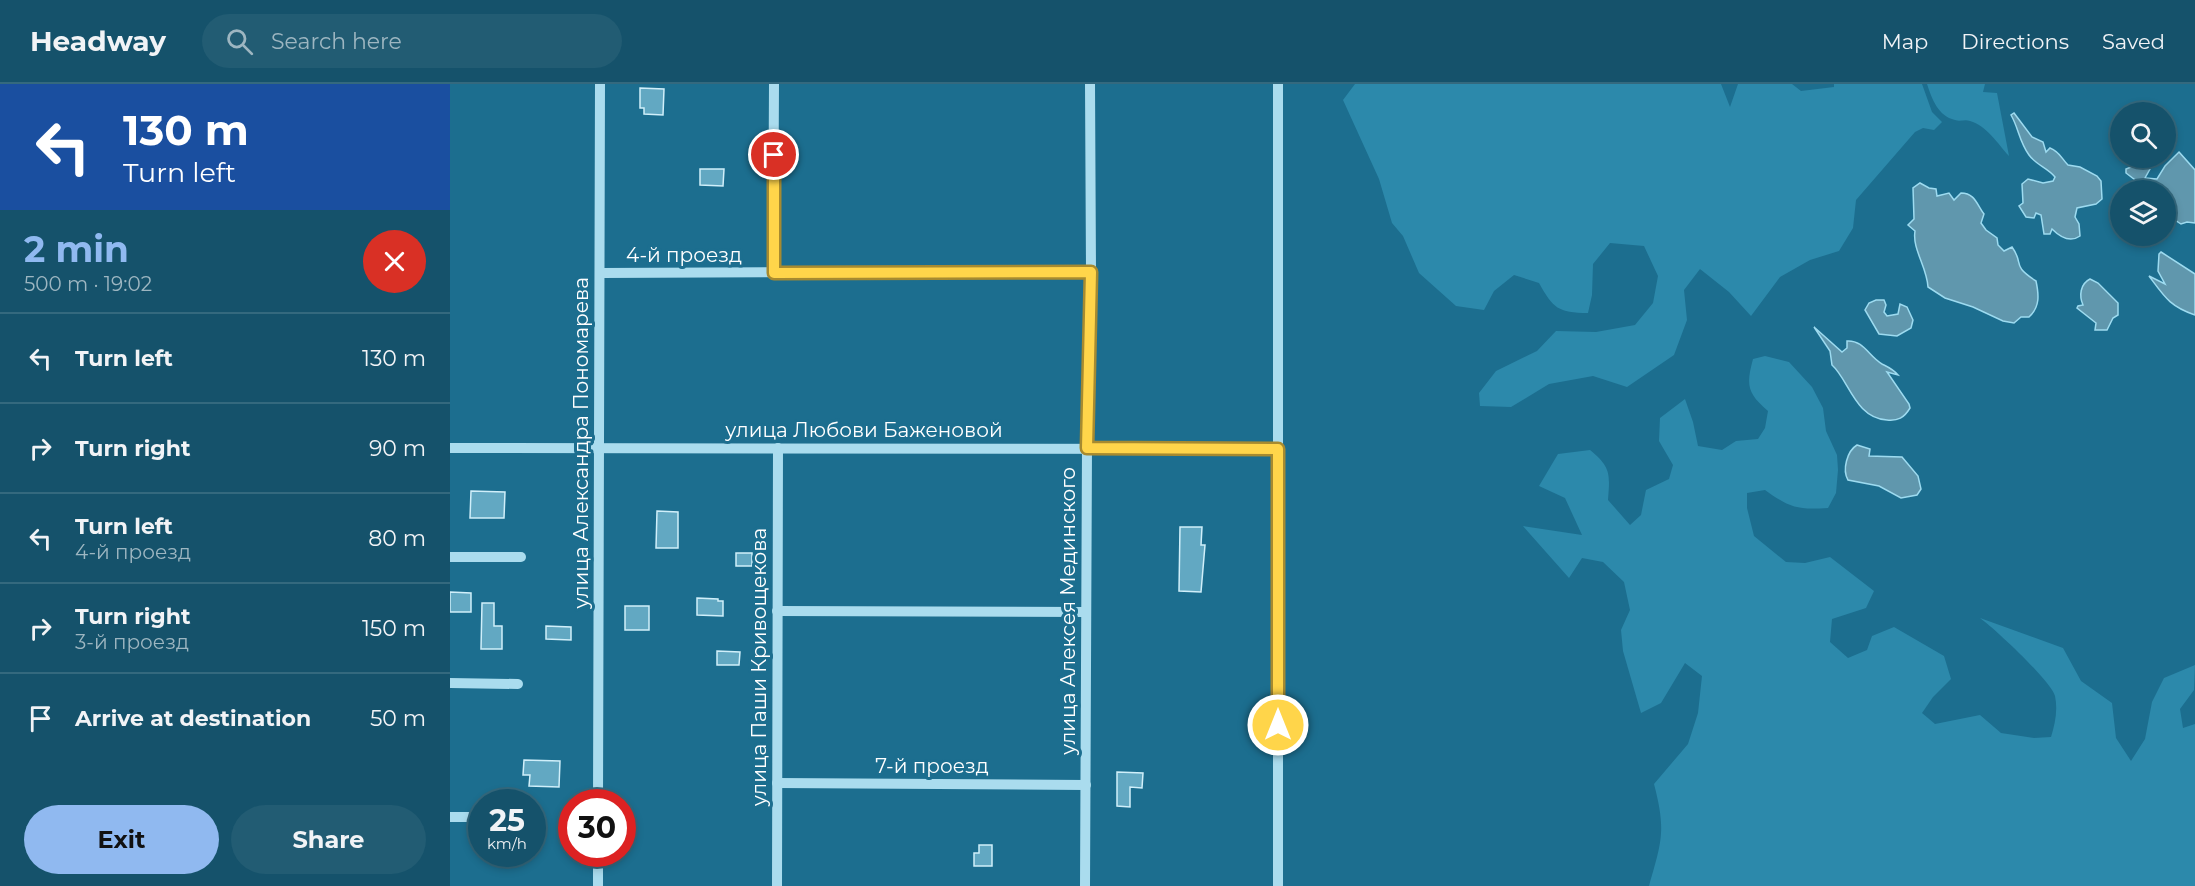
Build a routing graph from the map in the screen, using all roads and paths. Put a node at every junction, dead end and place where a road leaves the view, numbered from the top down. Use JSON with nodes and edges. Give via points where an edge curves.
{"nodes":[{"id":1,"x":600,"y":84,"type":"edge"},
{"id":2,"x":774,"y":84,"type":"edge"},
{"id":3,"x":1090,"y":84,"type":"edge"},
{"id":4,"x":1278,"y":84,"type":"edge"},
{"id":5,"x":1091,"y":272,"type":"junction"},
{"id":6,"x":601,"y":273,"type":"junction"},
{"id":7,"x":774,"y":273,"type":"junction"},
{"id":8,"x":450,"y":448,"type":"edge"},
{"id":9,"x":598,"y":448,"type":"junction"},
{"id":10,"x":778,"y":448,"type":"junction"},
{"id":11,"x":1087,"y":448,"type":"junction"},
{"id":12,"x":1278,"y":449,"type":"junction"},
{"id":13,"x":450,"y":557,"type":"edge"},
{"id":14,"x":521,"y":557,"type":"dead end"},
{"id":15,"x":777,"y":610,"type":"junction"},
{"id":16,"x":1085,"y":612,"type":"junction"},
{"id":17,"x":450,"y":683,"type":"edge"},
{"id":18,"x":518,"y":684,"type":"dead end"},
{"id":19,"x":777,"y":783,"type":"junction"},
{"id":20,"x":1086,"y":785,"type":"junction"},
{"id":21,"x":598,"y":789,"type":"edge"},
{"id":22,"x":450,"y":817,"type":"edge"},
{"id":23,"x":468,"y":817,"type":"edge"},
{"id":24,"x":598,"y":867,"type":"edge"},
{"id":25,"x":598,"y":886,"type":"edge"},
{"id":26,"x":777,"y":886,"type":"edge"},
{"id":27,"x":1085,"y":886,"type":"edge"},
{"id":28,"x":1278,"y":886,"type":"edge"}],
"edges":[{"from":1,"to":6,"type":"street","name":"улица Александра Пономарева"},
{"from":2,"to":7,"type":"street"},
{"from":3,"to":5,"type":"street","name":"улица Алексея Мединского"},
{"from":4,"to":12,"type":"street"},
{"from":5,"to":7,"type":"street","name":"4-й проезд"},
{"from":5,"to":11,"type":"street","name":"улица Алексея Мединского"},
{"from":6,"to":7,"type":"street","name":"4-й проезд"},
{"from":6,"to":9,"type":"street","name":"улица Александра Пономарева"},
{"from":8,"to":9,"type":"street","name":"улица Любови Баженовой"},
{"from":9,"to":10,"type":"street","name":"улица Любови Баженовой"},
{"from":9,"to":21,"type":"street","name":"улица Александра Пономарева"},
{"from":10,"to":11,"type":"street","name":"улица Любови Баженовой"},
{"from":10,"to":15,"type":"street","name":"улица Паши Кривощекова"},
{"from":11,"to":12,"type":"street","name":"улица Любови Баженовой"},
{"from":11,"to":16,"type":"street","name":"улица Алексея Мединского"},
{"from":12,"to":28,"type":"street"},
{"from":13,"to":14,"type":"street"},
{"from":15,"to":16,"type":"street"},
{"from":15,"to":19,"type":"street","name":"улица Паши Кривощекова"},
{"from":16,"to":20,"type":"street","name":"улица Алексея Мединского"},
{"from":17,"to":18,"type":"street"},
{"from":19,"to":20,"type":"street","name":"7-й проезд"},
{"from":19,"to":26,"type":"street","name":"улица Паши Кривощекова"},
{"from":20,"to":27,"type":"street","name":"улица Алексея Мединского"},
{"from":22,"to":23,"type":"street"},
{"from":24,"to":25,"type":"street"}]}
